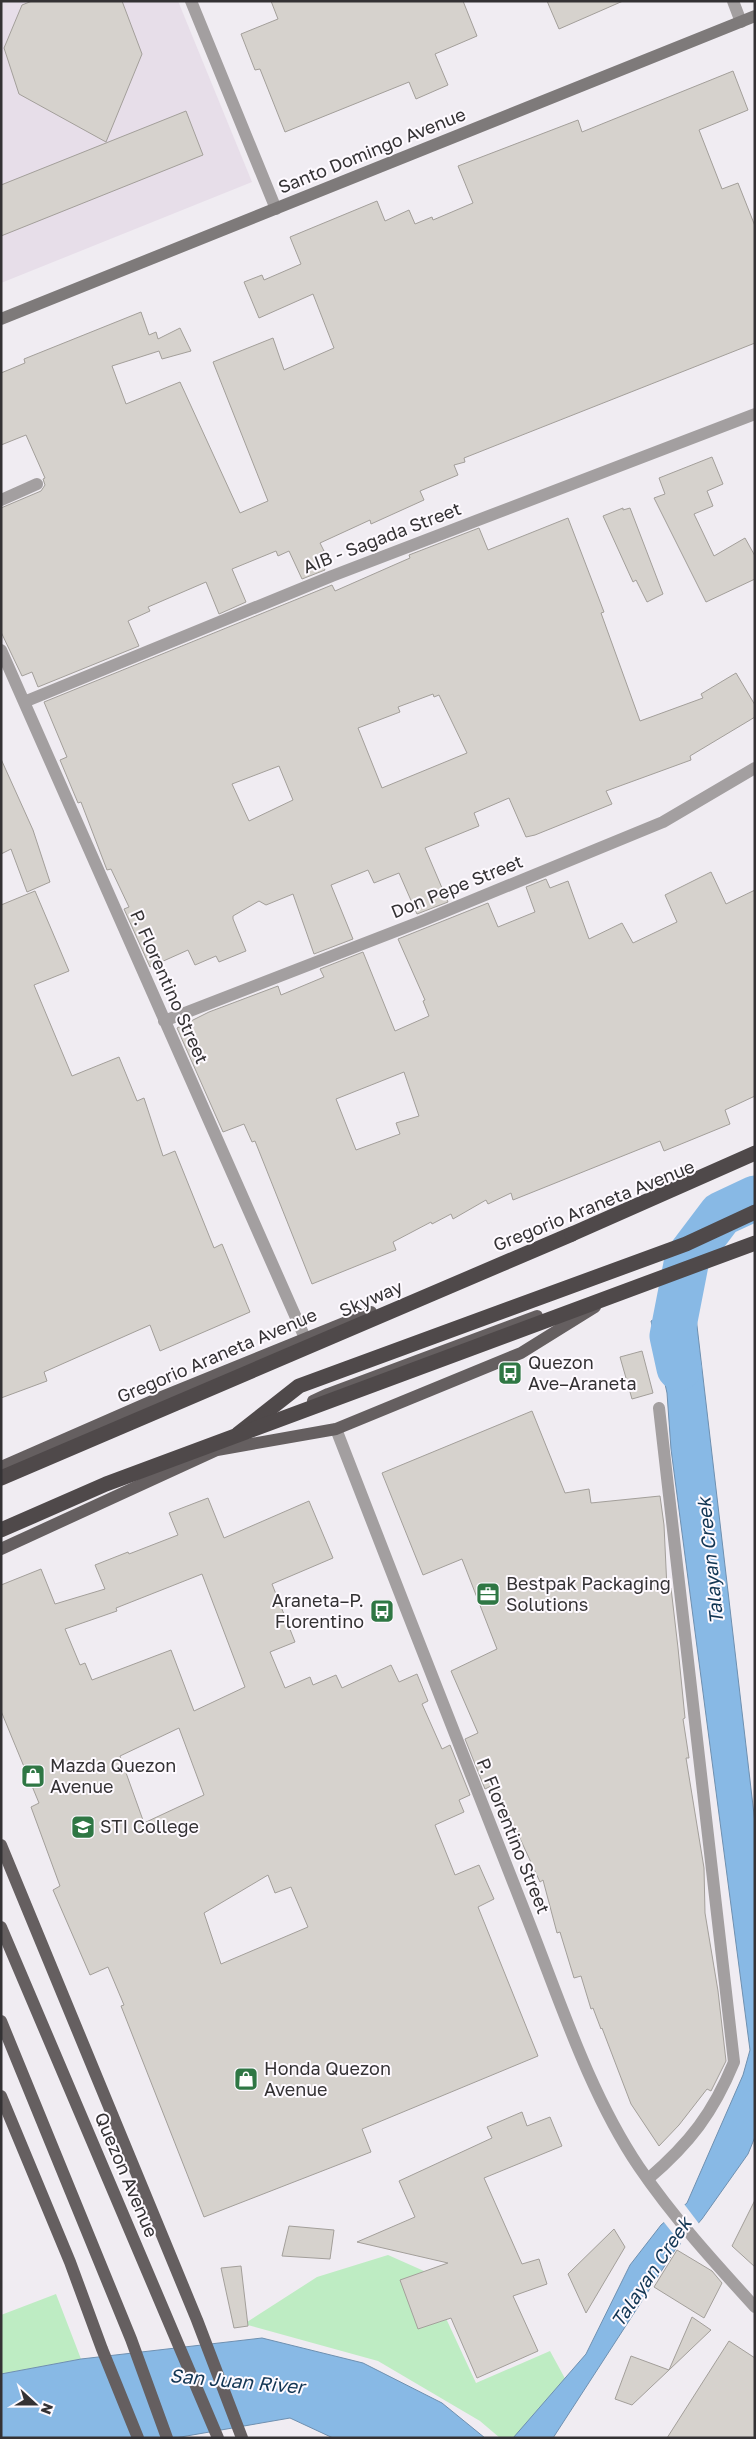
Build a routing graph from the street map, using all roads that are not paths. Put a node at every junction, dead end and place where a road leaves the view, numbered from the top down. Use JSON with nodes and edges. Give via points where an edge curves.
{"nodes":[{"id":1,"x":191,"y":1,"type":"edge"},
{"id":2,"x":733,"y":1,"type":"edge"},
{"id":3,"x":755,"y":16,"type":"edge"},
{"id":4,"x":742,"y":22,"type":"junction"},
{"id":5,"x":276,"y":209,"type":"junction"},
{"id":6,"x":1,"y":319,"type":"edge"},
{"id":7,"x":755,"y":414,"type":"edge"},
{"id":8,"x":36,"y":484,"type":"dead end"},
{"id":9,"x":1,"y":500,"type":"edge"},
{"id":10,"x":1,"y":650,"type":"edge"},
{"id":11,"x":24,"y":702,"type":"junction"},
{"id":12,"x":755,"y":768,"type":"edge"},
{"id":13,"x":164,"y":1021,"type":"junction"},
{"id":14,"x":755,"y":1153,"type":"edge"},
{"id":15,"x":755,"y":1160,"type":"edge"},
{"id":16,"x":755,"y":1212,"type":"edge"},
{"id":17,"x":755,"y":1237,"type":"edge"},
{"id":18,"x":755,"y":1243,"type":"edge"},
{"id":19,"x":631,"y":1285,"type":"junction"},
{"id":20,"x":305,"y":1338,"type":"junction"},
{"id":21,"x":659,"y":1408,"type":"dead end"},
{"id":22,"x":336,"y":1429,"type":"junction"},
{"id":23,"x":217,"y":1450,"type":"junction"},
{"id":24,"x":1,"y":1466,"type":"edge"},
{"id":25,"x":1,"y":1478,"type":"edge"},
{"id":26,"x":1,"y":1530,"type":"edge"},
{"id":27,"x":1,"y":1549,"type":"edge"},
{"id":28,"x":1,"y":1845,"type":"edge"},
{"id":29,"x":1,"y":1927,"type":"edge"},
{"id":30,"x":1,"y":2021,"type":"edge"},
{"id":31,"x":1,"y":2096,"type":"edge"},
{"id":32,"x":648,"y":2179,"type":"junction"},
{"id":33,"x":754,"y":2306,"type":"edge"},
{"id":34,"x":242,"y":2435,"type":"edge"},
{"id":35,"x":138,"y":2438,"type":"edge"},
{"id":36,"x":167,"y":2438,"type":"edge"},
{"id":37,"x":218,"y":2438,"type":"edge"}],
"edges":[{"from":1,"to":5,"type":"street"},
{"from":2,"to":4,"type":"street"},
{"from":3,"to":4,"type":"main road","name":"Santo Domingo Avenue"},
{"from":4,"to":5,"type":"main road","name":"Santo Domingo Avenue"},
{"from":5,"to":6,"type":"main road","name":"Santo Domingo Avenue"},
{"from":7,"to":11,"type":"street","name":"AIB - Sagada Street","via":[[332,576]]},
{"from":8,"to":9,"type":"street"},
{"from":10,"to":11,"type":"street","name":"P. Florentino Street"},
{"from":11,"to":13,"type":"street","name":"P. Florentino Street"},
{"from":12,"to":13,"type":"street","name":"Don Pepe Street","via":[[663,822],[422,921]]},
{"from":13,"to":20,"type":"street","name":"P. Florentino Street"},
{"from":14,"to":25,"type":"highway","name":"Skyway","bridge":true},
{"from":15,"to":20,"type":"main road","name":"Gregorio Araneta Avenue"},
{"from":16,"to":23,"type":"highway","via":[[686,1244],[299,1386]]},
{"from":17,"to":19,"type":"main road","bridge":true},
{"from":18,"to":26,"type":"highway","bridge":true,"via":[[106,1484]]},
{"from":19,"to":22,"type":"main road","via":[[521,1353]]},
{"from":19,"to":23,"type":"main road","via":[[328,1394]]},
{"from":20,"to":24,"type":"main road","name":"Gregorio Araneta Avenue"},
{"from":21,"to":32,"type":"street","via":[[734,2062],[721,2092],[686,2145]]},
{"from":22,"to":23,"type":"main road"},
{"from":22,"to":32,"type":"street","name":"P. Florentino Street","via":[[601,2103]]},
{"from":23,"to":27,"type":"main road"},
{"from":28,"to":34,"type":"main road"},
{"from":29,"to":37,"type":"main road","name":"Quezon Avenue"},
{"from":30,"to":36,"type":"main road","via":[[131,2339]]},
{"from":31,"to":35,"type":"main road"},
{"from":32,"to":33,"type":"street","name":"P. Florentino Street","via":[[720,2272]]}]}
